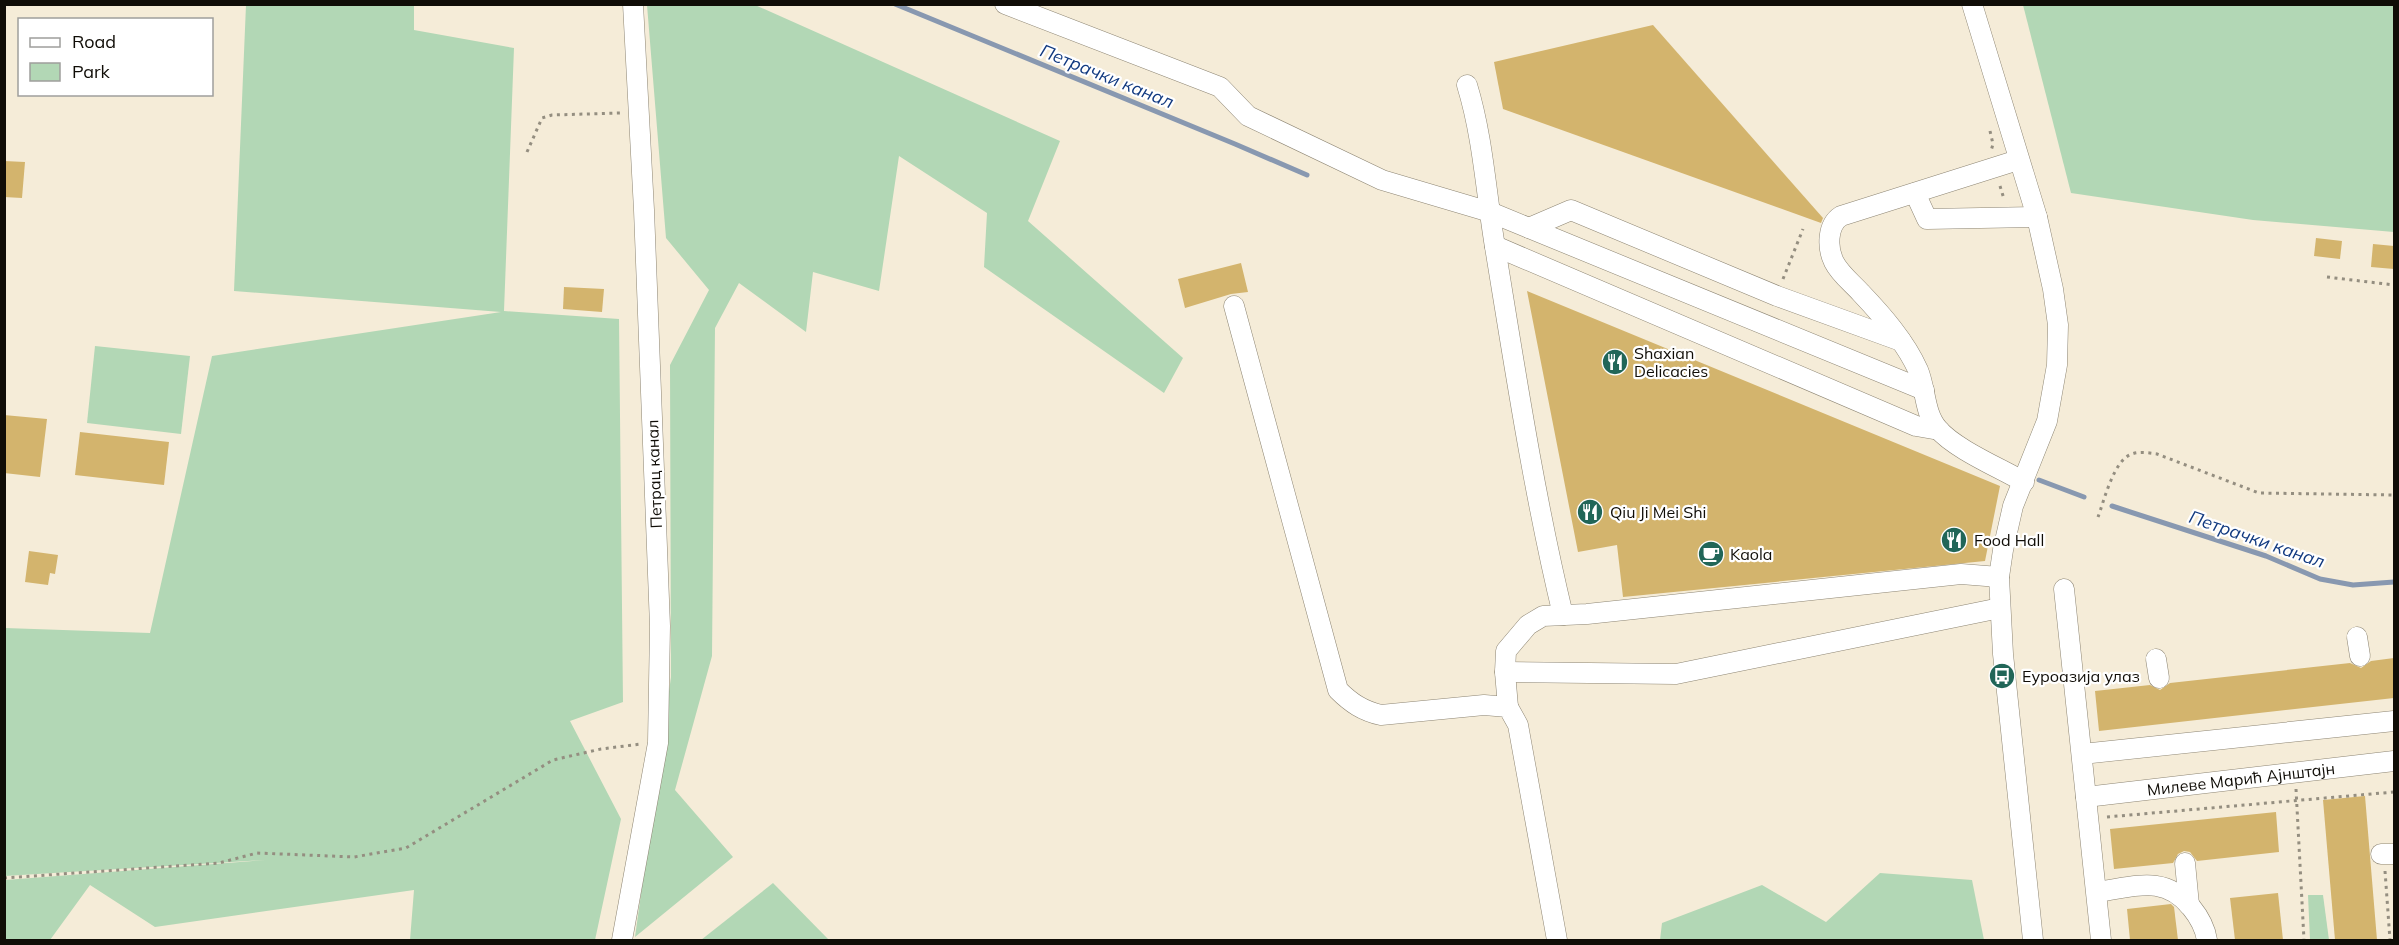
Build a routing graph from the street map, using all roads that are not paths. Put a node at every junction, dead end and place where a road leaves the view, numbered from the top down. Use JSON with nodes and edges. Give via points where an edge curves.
{"nodes":[{"id":1,"x":633,"y":4,"type":"edge"},
{"id":2,"x":1005,"y":4,"type":"edge"},
{"id":3,"x":1972,"y":4,"type":"edge"},
{"id":4,"x":1467,"y":85,"type":"dead end"},
{"id":5,"x":2018,"y":160,"type":"junction"},
{"id":6,"x":1915,"y":193,"type":"junction"},
{"id":7,"x":1490,"y":212,"type":"junction"},
{"id":8,"x":2037,"y":217,"type":"junction"},
{"id":9,"x":1529,"y":228,"type":"junction"},
{"id":10,"x":1495,"y":246,"type":"junction"},
{"id":11,"x":1234,"y":306,"type":"dead end"},
{"id":12,"x":1901,"y":341,"type":"junction"},
{"id":13,"x":1924,"y":390,"type":"junction"},
{"id":14,"x":1939,"y":430,"type":"junction"},
{"id":15,"x":2024,"y":482,"type":"junction"},
{"id":16,"x":1999,"y":577,"type":"junction"},
{"id":17,"x":2064,"y":589,"type":"dead end"},
{"id":18,"x":2000,"y":608,"type":"junction"},
{"id":19,"x":1563,"y":615,"type":"junction"},
{"id":20,"x":1505,"y":672,"type":"junction"},
{"id":21,"x":1508,"y":707,"type":"junction"},
{"id":22,"x":2394,"y":721,"type":"edge"},
{"id":23,"x":2082,"y":754,"type":"junction"},
{"id":24,"x":2394,"y":761,"type":"edge"},
{"id":25,"x":2086,"y":797,"type":"junction"},
{"id":26,"x":2185,"y":863,"type":"dead end"},
{"id":27,"x":2097,"y":891,"type":"junction"},
{"id":28,"x":2186,"y":901,"type":"junction"},
{"id":29,"x":621,"y":940,"type":"edge"},
{"id":30,"x":1557,"y":940,"type":"edge"},
{"id":31,"x":2033,"y":940,"type":"edge"},
{"id":32,"x":2102,"y":940,"type":"edge"},
{"id":33,"x":2207,"y":940,"type":"edge"}],
"edges":[{"from":1,"to":29,"type":"street","name":"Петрац канал","via":[[660,626],[658,743]]},
{"from":2,"to":7,"type":"street","via":[[1220,87],[1248,116],[1382,180]]},
{"from":3,"to":5,"type":"street"},
{"from":4,"to":7,"type":"street","via":[[1476,115]]},
{"from":5,"to":6,"type":"street"},
{"from":5,"to":8,"type":"street"},
{"from":6,"to":8,"type":"street","via":[[1927,219]]},
{"from":6,"to":12,"type":"street","via":[[1841,216],[1830,236],[1830,250],[1840,271]]},
{"from":7,"to":9,"type":"street"},
{"from":7,"to":10,"type":"street"},
{"from":8,"to":15,"type":"street","via":[[2058,325],[2057,365],[2047,421]]},
{"from":9,"to":12,"type":"street","via":[[1571,210],[1777,296]]},
{"from":9,"to":13,"type":"street"},
{"from":10,"to":14,"type":"street","via":[[1916,426]]},
{"from":10,"to":19,"type":"street"},
{"from":11,"to":21,"type":"street","via":[[1338,690],[1349,701],[1381,715],[1484,705]]},
{"from":12,"to":13,"type":"street","via":[[1918,370]]},
{"from":13,"to":14,"type":"street","via":[[1931,420]]},
{"from":14,"to":15,"type":"street","via":[[1951,441]]},
{"from":15,"to":16,"type":"street","via":[[2013,506]]},
{"from":16,"to":18,"type":"street"},
{"from":16,"to":19,"type":"street","via":[[1961,574]]},
{"from":17,"to":23,"type":"street"},
{"from":18,"to":20,"type":"street","via":[[1676,674]]},
{"from":18,"to":31,"type":"street"},
{"from":19,"to":20,"type":"street","via":[[1543,616],[1528,625],[1506,651]]},
{"from":20,"to":21,"type":"street"},
{"from":21,"to":30,"type":"street","via":[[1518,725]]},
{"from":22,"to":23,"type":"street"},
{"from":23,"to":25,"type":"street"},
{"from":24,"to":25,"type":"street","name":"Милеве Марић Ајнштајн"},
{"from":25,"to":27,"type":"street"},
{"from":26,"to":28,"type":"street"},
{"from":27,"to":28,"type":"street","via":[[2158,885]]},
{"from":27,"to":32,"type":"street"},
{"from":28,"to":33,"type":"street","via":[[2200,918]]}]}
